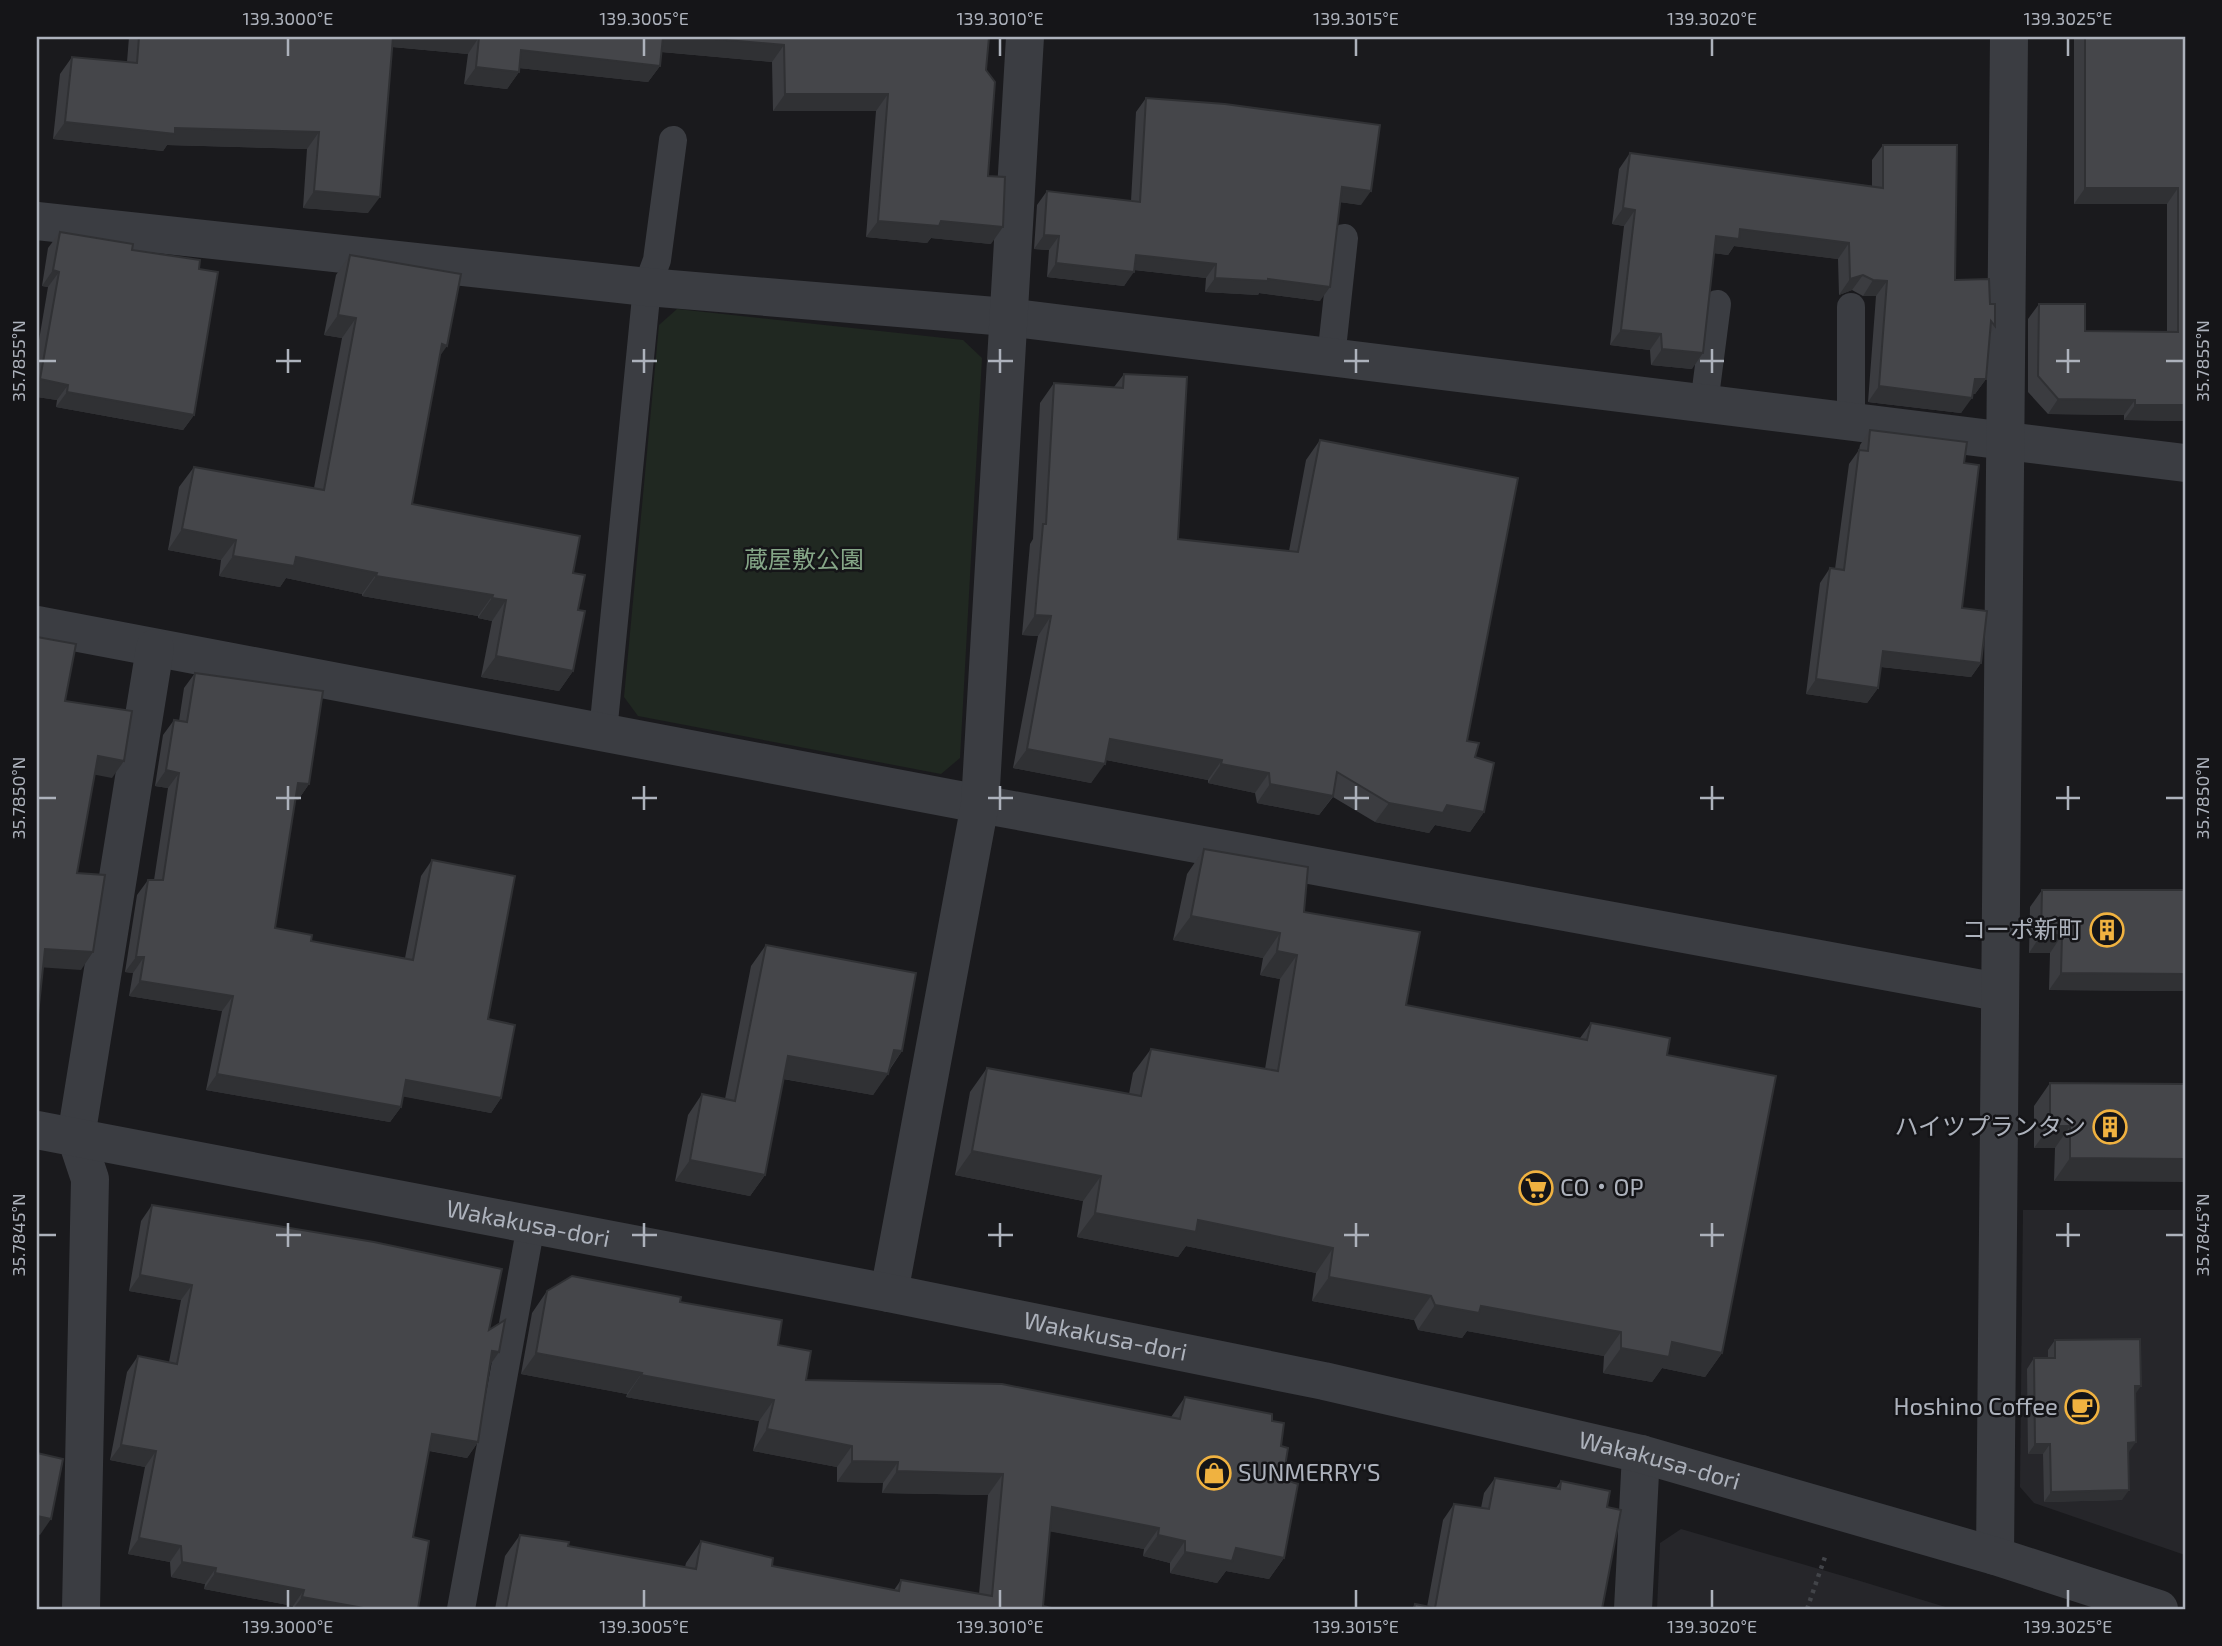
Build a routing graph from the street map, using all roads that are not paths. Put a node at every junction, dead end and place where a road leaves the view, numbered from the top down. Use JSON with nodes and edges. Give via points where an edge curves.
{"nodes":[{"id":1,"x":1025,"y":37,"type":"edge"},
{"id":2,"x":2009,"y":37,"type":"edge"},
{"id":3,"x":673,"y":140,"type":"dead end"},
{"id":4,"x":37,"y":221,"type":"edge"},
{"id":5,"x":1344,"y":238,"type":"dead end"},
{"id":6,"x":647,"y":287,"type":"junction"},
{"id":7,"x":1717,"y":304,"type":"dead end"},
{"id":8,"x":1851,"y":307,"type":"dead end"},
{"id":9,"x":1007,"y":317,"type":"junction"},
{"id":10,"x":1331,"y":358,"type":"junction"},
{"id":11,"x":1704,"y":404,"type":"junction"},
{"id":12,"x":1851,"y":421,"type":"junction"},
{"id":13,"x":2005,"y":441,"type":"junction"},
{"id":14,"x":2185,"y":463,"type":"edge"},
{"id":15,"x":37,"y":625,"type":"edge"},
{"id":16,"x":155,"y":648,"type":"junction"},
{"id":17,"x":603,"y":732,"type":"junction"},
{"id":18,"x":980,"y":804,"type":"junction"},
{"id":19,"x":1998,"y":992,"type":"junction"},
{"id":20,"x":37,"y":1130,"type":"edge"},
{"id":21,"x":76,"y":1137,"type":"junction"},
{"id":22,"x":531,"y":1225,"type":"junction"},
{"id":23,"x":889,"y":1293,"type":"junction"},
{"id":24,"x":1641,"y":1454,"type":"junction"},
{"id":25,"x":1995,"y":1556,"type":"junction"},
{"id":26,"x":81,"y":1609,"type":"edge"},
{"id":27,"x":461,"y":1609,"type":"edge"},
{"id":28,"x":1633,"y":1609,"type":"edge"},
{"id":29,"x":2160,"y":1609,"type":"edge"}],
"edges":[{"from":1,"to":9,"type":"street"},
{"from":2,"to":13,"type":"street"},
{"from":3,"to":6,"type":"lane","via":[[657,260]]},
{"from":4,"to":6,"type":"street"},
{"from":5,"to":10,"type":"lane"},
{"from":6,"to":9,"type":"street"},
{"from":6,"to":17,"type":"lane"},
{"from":7,"to":11,"type":"lane"},
{"from":8,"to":12,"type":"lane"},
{"from":9,"to":10,"type":"street"},
{"from":9,"to":18,"type":"street"},
{"from":10,"to":11,"type":"street"},
{"from":11,"to":12,"type":"street"},
{"from":12,"to":13,"type":"street"},
{"from":13,"to":14,"type":"street"},
{"from":13,"to":19,"type":"street"},
{"from":15,"to":16,"type":"street"},
{"from":16,"to":17,"type":"street"},
{"from":16,"to":21,"type":"street"},
{"from":17,"to":18,"type":"street"},
{"from":18,"to":19,"type":"street"},
{"from":18,"to":23,"type":"street"},
{"from":19,"to":25,"type":"street"},
{"from":20,"to":21,"type":"street","name":"Wakakusa-dori"},
{"from":21,"to":22,"type":"street","name":"Wakakusa-dori"},
{"from":21,"to":26,"type":"street","via":[[90,1179]]},
{"from":22,"to":23,"type":"street","name":"Wakakusa-dori"},
{"from":22,"to":27,"type":"lane"},
{"from":23,"to":24,"type":"street","name":"Wakakusa-dori","via":[[1324,1381]]},
{"from":24,"to":25,"type":"street","name":"Wakakusa-dori"},
{"from":24,"to":28,"type":"street"},
{"from":25,"to":29,"type":"street","name":"Wakakusa-dori"}]}
